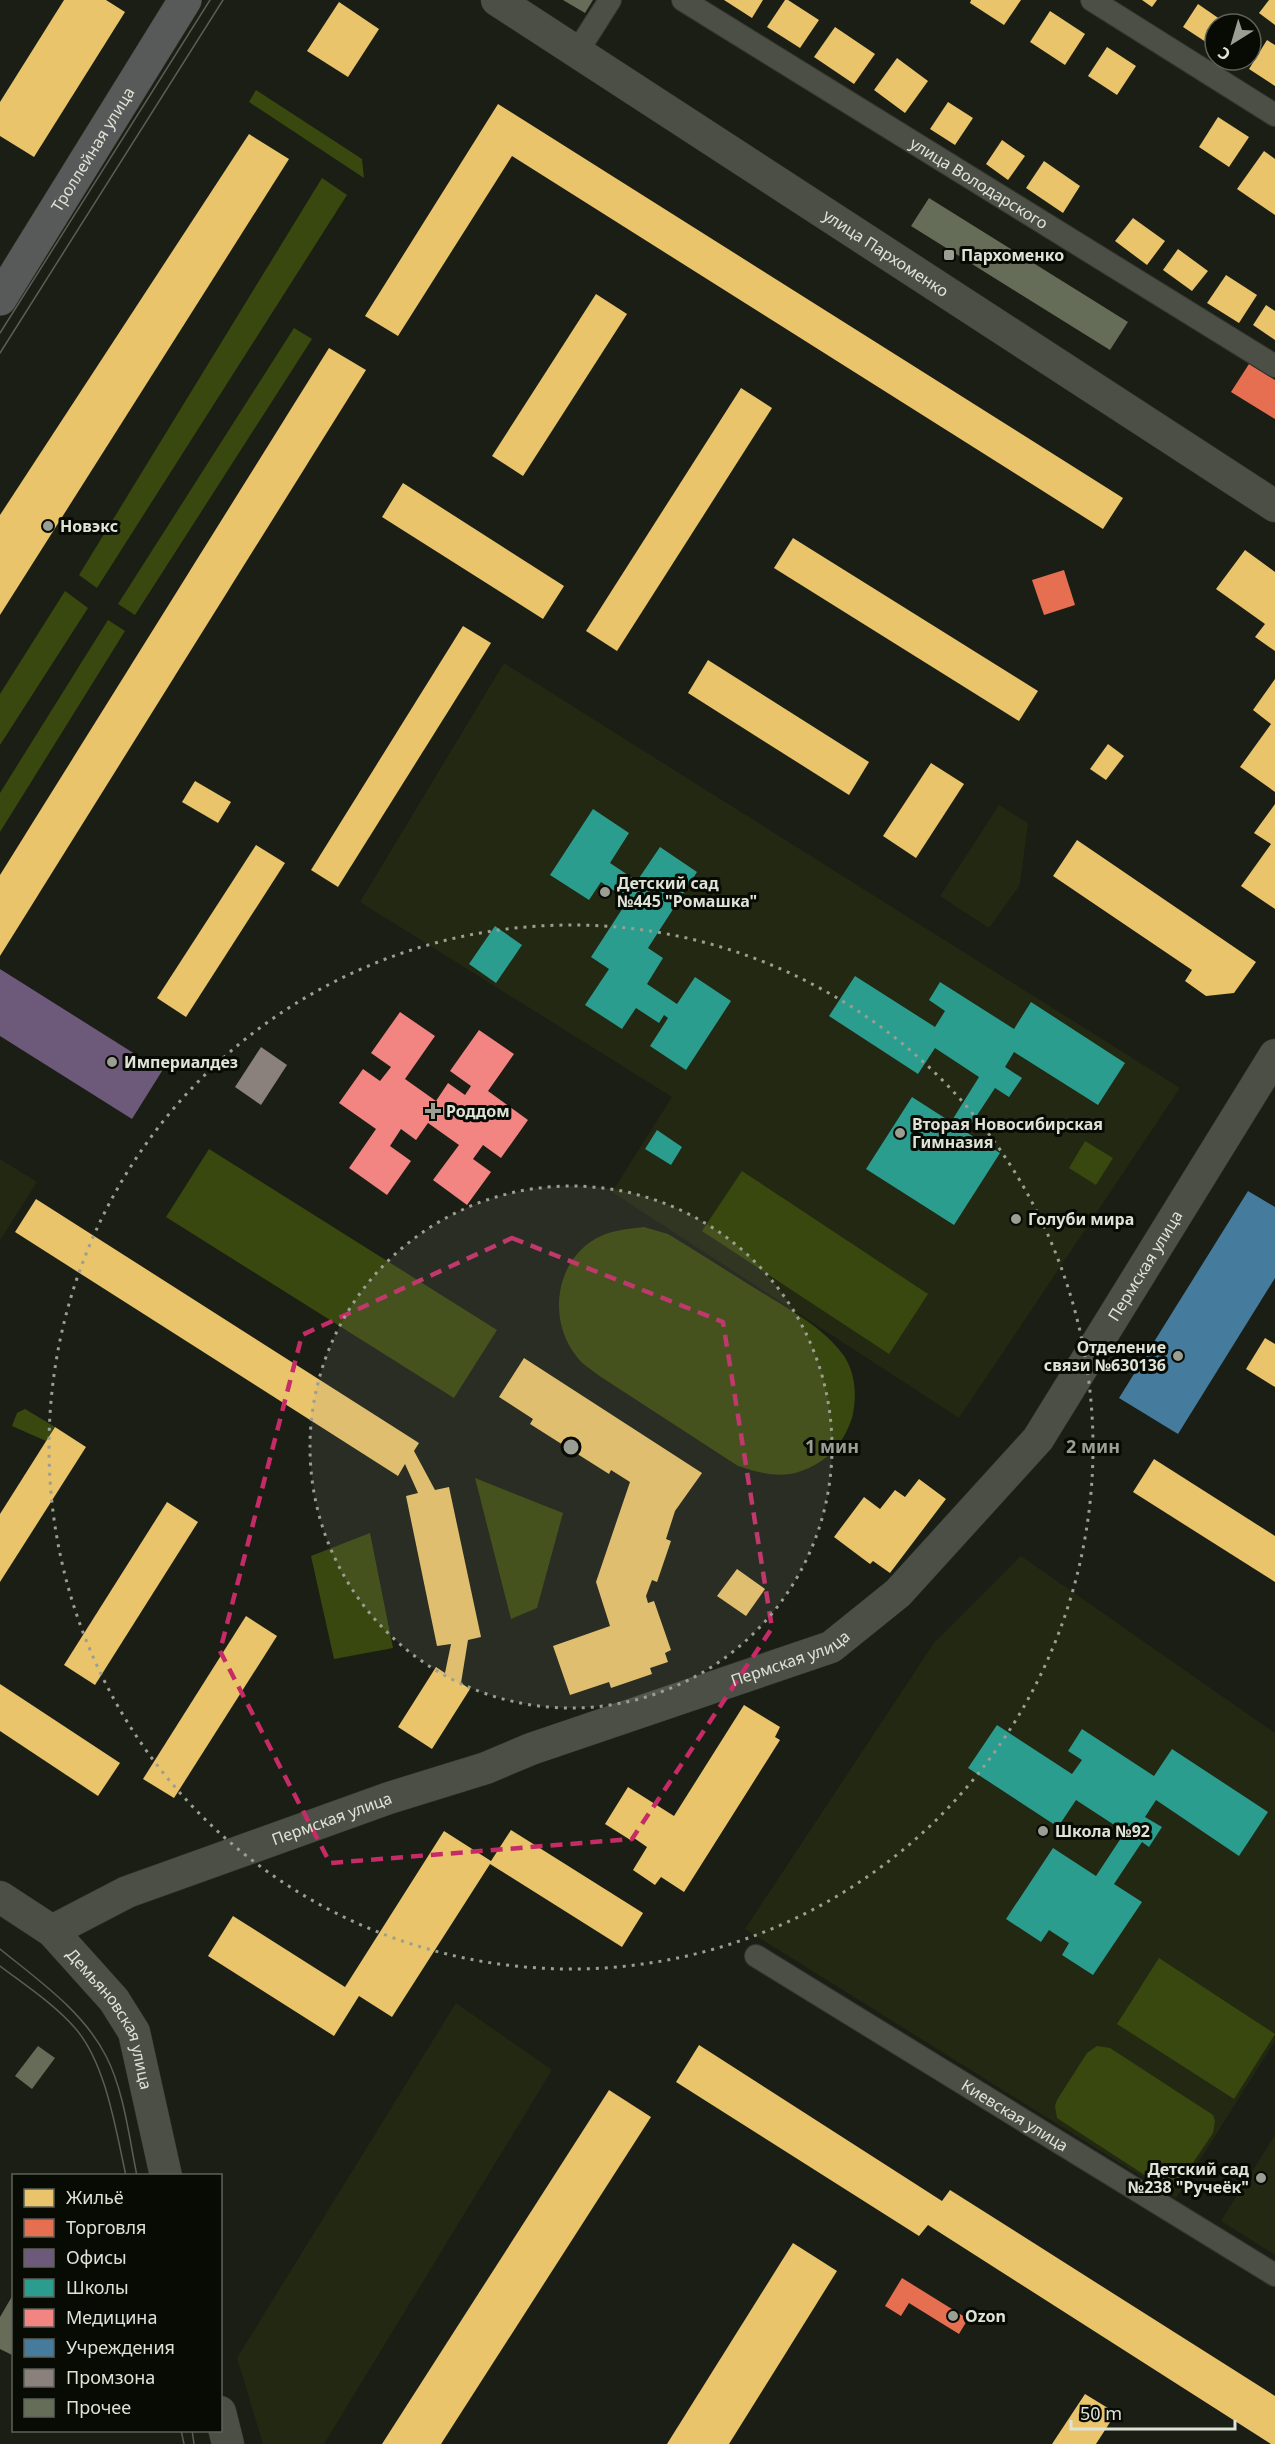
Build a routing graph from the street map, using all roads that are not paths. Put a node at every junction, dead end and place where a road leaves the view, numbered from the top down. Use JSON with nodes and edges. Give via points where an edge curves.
{"nodes":[{"id":1,"x":185,"y":0,"type":"edge"},
{"id":2,"x":497,"y":0,"type":"edge"},
{"id":3,"x":610,"y":0,"type":"edge"},
{"id":4,"x":682,"y":0,"type":"edge"},
{"id":5,"x":1092,"y":0,"type":"edge"},
{"id":6,"x":577,"y":52,"type":"junction"},
{"id":7,"x":1275,"y":115,"type":"edge"},
{"id":8,"x":0,"y":299,"type":"edge"},
{"id":9,"x":1275,"y":366,"type":"edge"},
{"id":10,"x":1275,"y":506,"type":"edge"},
{"id":11,"x":1275,"y":1055,"type":"edge"},
{"id":12,"x":0,"y":1897,"type":"edge"},
{"id":13,"x":52,"y":1931,"type":"junction"},
{"id":14,"x":756,"y":1956,"type":"dead end"},
{"id":15,"x":166,"y":2174,"type":"edge"},
{"id":16,"x":1275,"y":2275,"type":"edge"},
{"id":17,"x":222,"y":2420,"type":"edge"},
{"id":18,"x":228,"y":2444,"type":"edge"}],
"edges":[{"from":1,"to":8,"type":"main road","name":"Троллейная улица"},
{"from":2,"to":6,"type":"street","name":"улица Пархоменко"},
{"from":3,"to":6,"type":"street"},
{"from":4,"to":9,"type":"street","name":"улица Володарского"},
{"from":5,"to":7,"type":"street"},
{"from":6,"to":10,"type":"street","name":"улица Пархоменко"},
{"from":11,"to":13,"type":"street","name":"Пермская улица","via":[[1038,1439],[898,1593],[831,1647],[138,1888]]},
{"from":12,"to":13,"type":"street","name":"Демьяновская улица"},
{"from":13,"to":15,"type":"street","name":"Демьяновская улица","via":[[114,2000],[134,2032]]},
{"from":14,"to":16,"type":"street","name":"Киевская улица"},
{"from":17,"to":18,"type":"street"}]}
